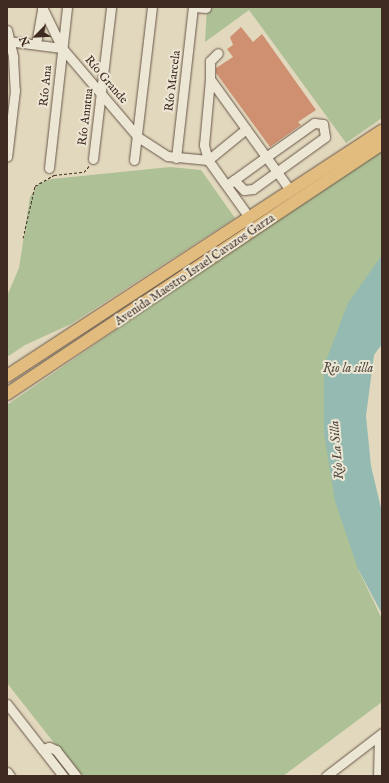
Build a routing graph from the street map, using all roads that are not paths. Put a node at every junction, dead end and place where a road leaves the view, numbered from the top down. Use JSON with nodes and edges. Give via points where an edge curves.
{"nodes":[{"id":1,"x":67,"y":7,"type":"edge"},
{"id":2,"x":111,"y":7,"type":"edge"},
{"id":3,"x":152,"y":7,"type":"edge"},
{"id":4,"x":193,"y":7,"type":"edge"},
{"id":5,"x":42,"y":8,"type":"edge"},
{"id":6,"x":206,"y":8,"type":"edge"},
{"id":7,"x":7,"y":30,"type":"edge"},
{"id":8,"x":9,"y":41,"type":"edge"},
{"id":9,"x":36,"y":44,"type":"junction"},
{"id":10,"x":62,"y":48,"type":"junction"},
{"id":11,"x":218,"y":53,"type":"dead end"},
{"id":12,"x":210,"y":79,"type":"junction"},
{"id":13,"x":101,"y":92,"type":"junction"},
{"id":14,"x":246,"y":129,"type":"junction"},
{"id":15,"x":382,"y":131,"type":"edge"},
{"id":16,"x":138,"y":137,"type":"junction"},
{"id":17,"x":360,"y":144,"type":"junction"},
{"id":18,"x":382,"y":144,"type":"edge"},
{"id":19,"x":7,"y":157,"type":"edge"},
{"id":20,"x":266,"y":157,"type":"junction"},
{"id":21,"x":176,"y":158,"type":"junction"},
{"id":22,"x":92,"y":159,"type":"road end"},
{"id":23,"x":134,"y":160,"type":"dead end"},
{"id":24,"x":208,"y":160,"type":"junction"},
{"id":25,"x":352,"y":165,"type":"junction"},
{"id":26,"x":49,"y":168,"type":"dead end"},
{"id":27,"x":277,"y":172,"type":"junction"},
{"id":28,"x":230,"y":182,"type":"junction"},
{"id":29,"x":290,"y":190,"type":"junction"},
{"id":30,"x":249,"y":217,"type":"junction"},
{"id":31,"x":173,"y":268,"type":"junction"},
{"id":32,"x":158,"y":294,"type":"junction"},
{"id":33,"x":32,"y":360,"type":"junction"},
{"id":34,"x":7,"y":368,"type":"edge"},
{"id":35,"x":7,"y":376,"type":"edge"},
{"id":36,"x":7,"y":394,"type":"edge"},
{"id":37,"x":7,"y":704,"type":"edge"},
{"id":38,"x":380,"y":734,"type":"edge"},
{"id":39,"x":42,"y":749,"type":"junction"},
{"id":40,"x":7,"y":772,"type":"edge"},
{"id":41,"x":331,"y":774,"type":"edge"},
{"id":42,"x":10,"y":776,"type":"edge"},
{"id":43,"x":63,"y":776,"type":"edge"},
{"id":44,"x":76,"y":776,"type":"edge"},
{"id":45,"x":378,"y":776,"type":"edge"}],
"edges":[{"from":1,"to":10,"type":"street","name":"Río Ana"},
{"from":2,"to":13,"type":"street","name":"Río Anntua"},
{"from":3,"to":16,"type":"street"},
{"from":4,"to":6,"type":"street"},
{"from":4,"to":21,"type":"street","name":"Río Marcela"},
{"from":5,"to":9,"type":"street"},
{"from":5,"to":10,"type":"street"},
{"from":7,"to":8,"type":"street"},
{"from":8,"to":9,"type":"street"},
{"from":8,"to":19,"type":"street","via":[[15,90]]},
{"from":9,"to":10,"type":"street"},
{"from":10,"to":13,"type":"street","name":"Río Grande"},
{"from":10,"to":26,"type":"street","name":"Río Ana"},
{"from":11,"to":12,"type":"street","via":[[210,61]]},
{"from":12,"to":14,"type":"street"},
{"from":12,"to":24,"type":"street","via":[[204,145]]},
{"from":13,"to":16,"type":"street","name":"Río Grande"},
{"from":13,"to":22,"type":"street","name":"Río Anntua"},
{"from":14,"to":20,"type":"street"},
{"from":14,"to":24,"type":"street"},
{"from":15,"to":17,"type":"main road","name":"Avenida Maestro Israel Cavazos Garza"},
{"from":16,"to":21,"type":"street","name":"Río Grande","via":[[157,152]]},
{"from":16,"to":23,"type":"street"},
{"from":17,"to":25,"type":"main road","via":[[361,153]]},
{"from":17,"to":29,"type":"main road","name":"Avenida Maestro Israel Cavazos Garza"},
{"from":18,"to":25,"type":"main road","name":"Avenida Maestro Israel Cavazos Garza"},
{"from":20,"to":27,"type":"street"},
{"from":20,"to":27,"type":"street","via":[[314,123],[323,124],[325,137]]},
{"from":20,"to":28,"type":"street"},
{"from":21,"to":24,"type":"street","name":"Río Grande"},
{"from":24,"to":28,"type":"street"},
{"from":25,"to":32,"type":"main road","name":"Avenida Maestro Israel Cavazos Garza"},
{"from":27,"to":28,"type":"street","via":[[249,190]]},
{"from":27,"to":29,"type":"street"},
{"from":28,"to":30,"type":"street"},
{"from":29,"to":30,"type":"main road","name":"Avenida Maestro Israel Cavazos Garza"},
{"from":30,"to":31,"type":"main road","name":"Avenida Maestro Israel Cavazos Garza"},
{"from":31,"to":32,"type":"main road","via":[[158,284]]},
{"from":31,"to":33,"type":"main road","name":"Avenida Maestro Israel Cavazos Garza"},
{"from":32,"to":36,"type":"main road","name":"Avenida Maestro Israel Cavazos Garza"},
{"from":33,"to":34,"type":"main road"},
{"from":33,"to":35,"type":"main road","name":"Avenida Maestro Israel Cavazos Garza"},
{"from":37,"to":39,"type":"street"},
{"from":38,"to":41,"type":"street"},
{"from":38,"to":45,"type":"street"},
{"from":39,"to":43,"type":"street"},
{"from":39,"to":44,"type":"street","via":[[49,747],[56,750]]},
{"from":40,"to":42,"type":"street"}]}
